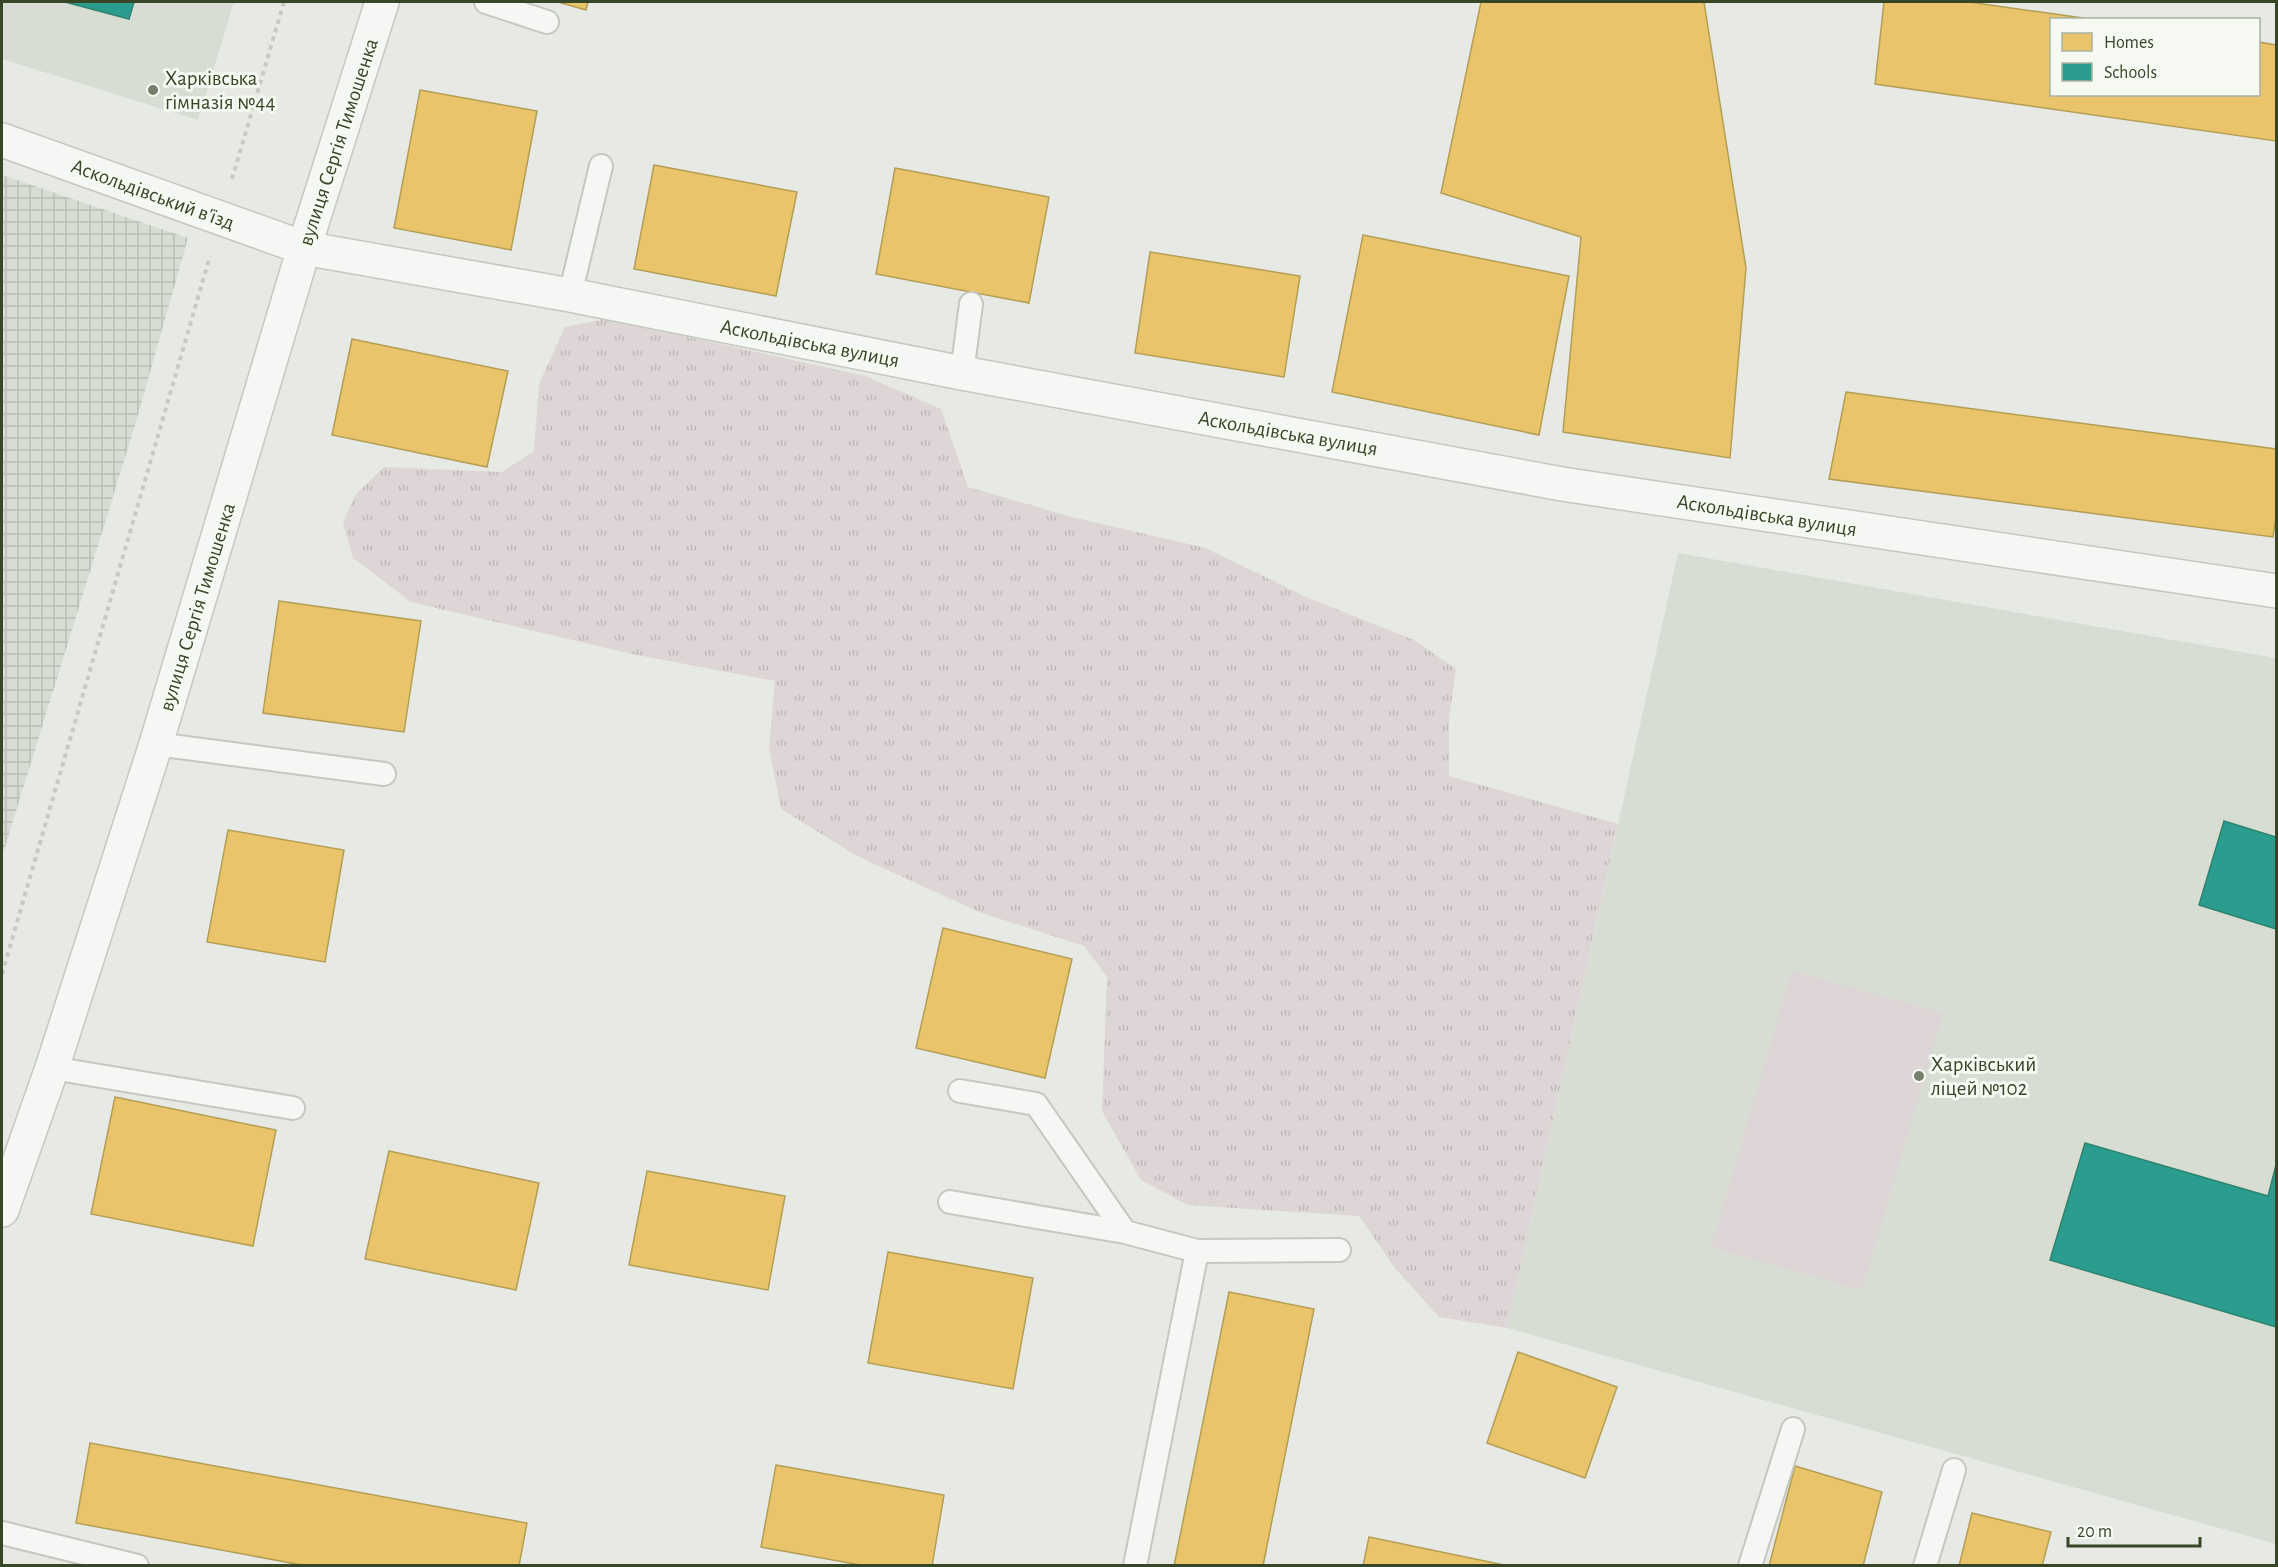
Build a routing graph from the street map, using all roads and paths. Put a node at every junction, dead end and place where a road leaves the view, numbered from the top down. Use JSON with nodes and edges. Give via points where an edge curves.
{"nodes":[{"id":1,"x":284,"y":2,"type":"edge"},
{"id":2,"x":382,"y":2,"type":"edge"},
{"id":3,"x":486,"y":2,"type":"edge"},
{"id":4,"x":548,"y":22,"type":"dead end"},
{"id":5,"x":2,"y":140,"type":"edge"},
{"id":6,"x":600,"y":166,"type":"dead end"},
{"id":7,"x":221,"y":218,"type":"junction"},
{"id":8,"x":304,"y":248,"type":"junction"},
{"id":9,"x":570,"y":294,"type":"junction"},
{"id":10,"x":971,"y":304,"type":"dead end"},
{"id":11,"x":962,"y":373,"type":"junction"},
{"id":12,"x":2277,"y":591,"type":"edge"},
{"id":13,"x":156,"y":744,"type":"junction"},
{"id":14,"x":384,"y":774,"type":"dead end"},
{"id":15,"x":2,"y":974,"type":"edge"},
{"id":16,"x":52,"y":1068,"type":"junction"},
{"id":17,"x":960,"y":1091,"type":"dead end"},
{"id":18,"x":293,"y":1108,"type":"dead end"},
{"id":19,"x":950,"y":1202,"type":"dead end"},
{"id":20,"x":2,"y":1210,"type":"edge"},
{"id":21,"x":1125,"y":1232,"type":"junction"},
{"id":22,"x":1339,"y":1250,"type":"dead end"},
{"id":23,"x":1197,"y":1251,"type":"junction"},
{"id":24,"x":1793,"y":1429,"type":"dead end"},
{"id":25,"x":1954,"y":1470,"type":"dead end"},
{"id":26,"x":2,"y":1533,"type":"edge"},
{"id":27,"x":137,"y":1566,"type":"edge"},
{"id":28,"x":1135,"y":1566,"type":"edge"},
{"id":29,"x":1750,"y":1566,"type":"edge"},
{"id":30,"x":1925,"y":1566,"type":"edge"}],
"edges":[{"from":1,"to":7,"type":"path"},
{"from":2,"to":8,"type":"street","name":"вулиця Сергія Тимошенка"},
{"from":3,"to":4,"type":"lane"},
{"from":5,"to":7,"type":"street","name":"Аскольдівський в'їзд"},
{"from":6,"to":9,"type":"lane"},
{"from":7,"to":8,"type":"street","name":"Аскольдівський в'їзд"},
{"from":7,"to":15,"type":"path"},
{"from":8,"to":9,"type":"street","name":"Аскольдівська вулиця"},
{"from":8,"to":13,"type":"street","name":"вулиця Сергія Тимошенка"},
{"from":9,"to":11,"type":"street","name":"Аскольдівська вулиця"},
{"from":10,"to":11,"type":"lane"},
{"from":11,"to":12,"type":"street","name":"Аскольдівська вулиця","via":[[1562,484]]},
{"from":13,"to":14,"type":"lane"},
{"from":13,"to":16,"type":"street","name":"вулиця Сергія Тимошенка"},
{"from":16,"to":18,"type":"lane"},
{"from":16,"to":20,"type":"street","name":"вулиця Сергія Тимошенка"},
{"from":17,"to":21,"type":"lane","via":[[1036,1104]]},
{"from":19,"to":21,"type":"lane"},
{"from":21,"to":23,"type":"lane"},
{"from":22,"to":23,"type":"lane"},
{"from":23,"to":28,"type":"lane"},
{"from":24,"to":29,"type":"lane"},
{"from":25,"to":30,"type":"lane"},
{"from":26,"to":27,"type":"lane"}]}
